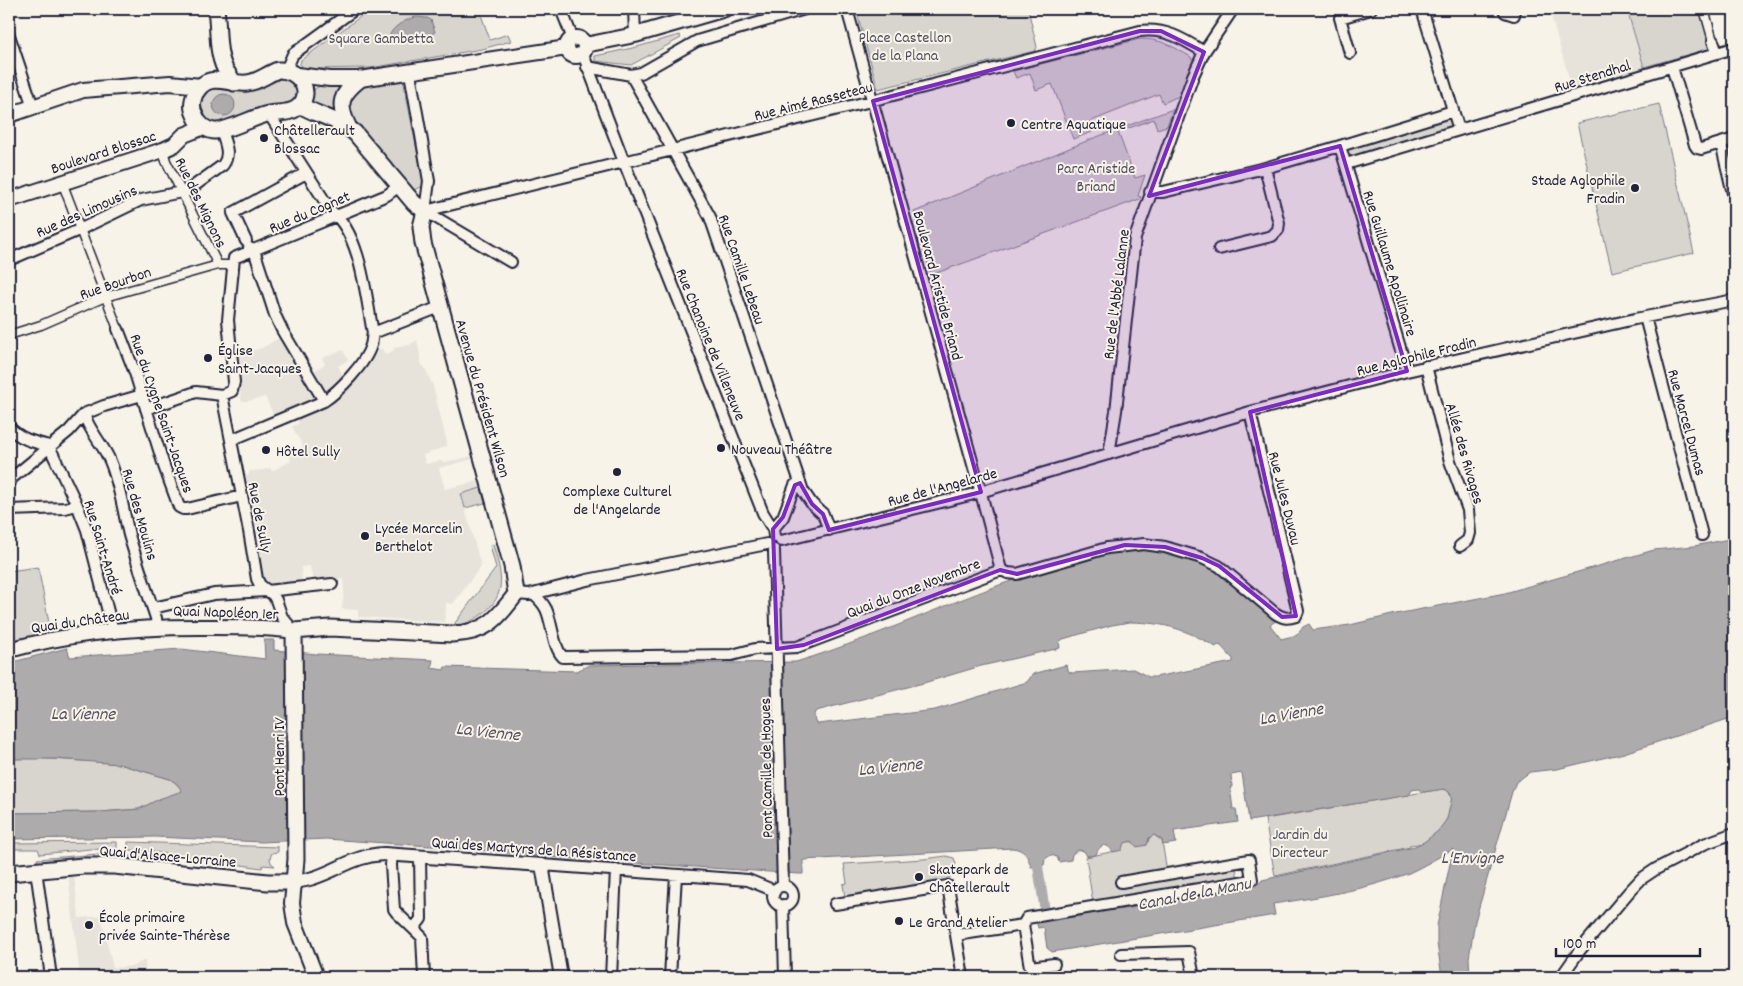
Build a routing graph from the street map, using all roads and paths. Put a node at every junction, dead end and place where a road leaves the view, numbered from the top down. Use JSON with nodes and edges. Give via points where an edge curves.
{"nodes":[{"id":1,"x":216,"y":9,"type":"edge"},
{"id":2,"x":355,"y":9,"type":"edge"},
{"id":3,"x":561,"y":9,"type":"edge"},
{"id":4,"x":634,"y":9,"type":"edge"},
{"id":5,"x":725,"y":9,"type":"edge"},
{"id":6,"x":805,"y":9,"type":"edge"},
{"id":7,"x":847,"y":9,"type":"edge"},
{"id":8,"x":1233,"y":9,"type":"edge"},
{"id":9,"x":1371,"y":9,"type":"edge"},
{"id":10,"x":1422,"y":9,"type":"edge"},
{"id":11,"x":1504,"y":9,"type":"edge"},
{"id":12,"x":1704,"y":9,"type":"edge"},
{"id":13,"x":1514,"y":16,"type":"dead end"},
{"id":14,"x":9,"y":35,"type":"edge"},
{"id":15,"x":635,"y":35,"type":"junction"},
{"id":16,"x":1713,"y":41,"type":"joint"},
{"id":17,"x":1734,"y":48,"type":"edge"},
{"id":18,"x":579,"y":51,"type":"junction"},
{"id":19,"x":1204,"y":52,"type":"junction"},
{"id":20,"x":220,"y":53,"type":"junction"},
{"id":21,"x":1350,"y":53,"type":"dead end"},
{"id":22,"x":1717,"y":53,"type":"junction"},
{"id":23,"x":1672,"y":67,"type":"junction"},
{"id":24,"x":292,"y":72,"type":"junction"},
{"id":25,"x":410,"y":73,"type":"junction"},
{"id":26,"x":631,"y":75,"type":"junction"},
{"id":27,"x":360,"y":79,"type":"junction"},
{"id":28,"x":330,"y":80,"type":"junction"},
{"id":29,"x":234,"y":83,"type":"junction"},
{"id":30,"x":204,"y":84,"type":"junction"},
{"id":31,"x":302,"y":99,"type":"junction"},
{"id":32,"x":873,"y":101,"type":"junction"},
{"id":33,"x":33,"y":107,"type":"junction"},
{"id":34,"x":1453,"y":111,"type":"junction"},
{"id":35,"x":269,"y":114,"type":"junction"},
{"id":36,"x":9,"y":115,"type":"edge"},
{"id":37,"x":348,"y":126,"type":"junction"},
{"id":38,"x":204,"y":127,"type":"junction"},
{"id":39,"x":1459,"y":130,"type":"junction"},
{"id":40,"x":221,"y":131,"type":"junction"},
{"id":41,"x":1734,"y":139,"type":"edge"},
{"id":42,"x":1721,"y":143,"type":"junction"},
{"id":43,"x":1340,"y":146,"type":"junction"},
{"id":44,"x":163,"y":150,"type":"junction"},
{"id":45,"x":672,"y":150,"type":"junction"},
{"id":46,"x":624,"y":162,"type":"junction"},
{"id":47,"x":1346,"y":164,"type":"junction"},
{"id":48,"x":1265,"y":168,"type":"junction"},
{"id":49,"x":306,"y":172,"type":"junction"},
{"id":50,"x":62,"y":182,"type":"junction"},
{"id":51,"x":399,"y":186,"type":"junction"},
{"id":52,"x":182,"y":192,"type":"junction"},
{"id":53,"x":1150,"y":192,"type":"junction"},
{"id":54,"x":1734,"y":198,"type":"edge"},
{"id":55,"x":9,"y":200,"type":"edge"},
{"id":56,"x":425,"y":211,"type":"junction"},
{"id":57,"x":336,"y":216,"type":"junction"},
{"id":58,"x":80,"y":230,"type":"junction"},
{"id":59,"x":249,"y":246,"type":"junction"},
{"id":60,"x":1219,"y":249,"type":"dead end"},
{"id":61,"x":9,"y":260,"type":"edge"},
{"id":62,"x":511,"y":262,"type":"dead end"},
{"id":63,"x":218,"y":265,"type":"junction"},
{"id":64,"x":233,"y":265,"type":"junction"},
{"id":65,"x":105,"y":298,"type":"junction"},
{"id":66,"x":1734,"y":300,"type":"edge"},
{"id":67,"x":440,"y":307,"type":"junction"},
{"id":68,"x":1645,"y":317,"type":"junction"},
{"id":69,"x":118,"y":329,"type":"joint"},
{"id":70,"x":373,"y":333,"type":"junction"},
{"id":71,"x":9,"y":335,"type":"edge"},
{"id":72,"x":1426,"y":366,"type":"junction"},
{"id":73,"x":1407,"y":371,"type":"junction"},
{"id":74,"x":142,"y":395,"type":"junction"},
{"id":75,"x":222,"y":395,"type":"junction"},
{"id":76,"x":324,"y":401,"type":"junction"},
{"id":77,"x":146,"y":409,"type":"junction"},
{"id":78,"x":1250,"y":412,"type":"junction"},
{"id":79,"x":84,"y":414,"type":"junction"},
{"id":80,"x":9,"y":427,"type":"edge"},
{"id":81,"x":231,"y":440,"type":"junction"},
{"id":82,"x":49,"y":446,"type":"junction"},
{"id":83,"x":1109,"y":454,"type":"junction"},
{"id":84,"x":9,"y":484,"type":"edge"},
{"id":85,"x":802,"y":487,"type":"junction"},
{"id":86,"x":981,"y":492,"type":"junction"},
{"id":87,"x":242,"y":496,"type":"junction"},
{"id":88,"x":78,"y":505,"type":"junction"},
{"id":89,"x":9,"y":510,"type":"edge"},
{"id":90,"x":829,"y":530,"type":"junction"},
{"id":91,"x":1702,"y":535,"type":"dead end"},
{"id":92,"x":774,"y":540,"type":"junction"},
{"id":93,"x":1460,"y":546,"type":"dead end"},
{"id":94,"x":1001,"y":570,"type":"junction"},
{"id":95,"x":332,"y":584,"type":"dead end"},
{"id":96,"x":267,"y":591,"type":"junction"},
{"id":97,"x":1294,"y":591,"type":"joint"},
{"id":98,"x":516,"y":594,"type":"junction"},
{"id":99,"x":533,"y":594,"type":"junction"},
{"id":100,"x":153,"y":608,"type":"junction"},
{"id":101,"x":157,"y":627,"type":"junction"},
{"id":102,"x":113,"y":631,"type":"junction"},
{"id":103,"x":294,"y":632,"type":"junction"},
{"id":104,"x":10,"y":646,"type":"edge"},
{"id":105,"x":777,"y":648,"type":"junction"},
{"id":106,"x":1734,"y":833,"type":"edge"},
{"id":107,"x":392,"y":854,"type":"junction"},
{"id":108,"x":420,"y":856,"type":"junction"},
{"id":109,"x":542,"y":865,"type":"junction"},
{"id":110,"x":36,"y":870,"type":"junction"},
{"id":111,"x":616,"y":870,"type":"junction"},
{"id":112,"x":9,"y":873,"type":"edge"},
{"id":113,"x":676,"y":875,"type":"junction"},
{"id":114,"x":294,"y":882,"type":"junction"},
{"id":115,"x":1121,"y":882,"type":"dead end"},
{"id":116,"x":780,"y":885,"type":"junction"},
{"id":117,"x":835,"y":904,"type":"dead end"},
{"id":118,"x":783,"y":906,"type":"junction"},
{"id":119,"x":1023,"y":925,"type":"junction"},
{"id":120,"x":414,"y":928,"type":"junction"},
{"id":121,"x":956,"y":935,"type":"junction"},
{"id":122,"x":1121,"y":954,"type":"dead end"},
{"id":123,"x":1054,"y":964,"type":"dead end"},
{"id":124,"x":1565,"y":975,"type":"edge"},
{"id":125,"x":51,"y":977,"type":"edge"},
{"id":126,"x":316,"y":977,"type":"edge"},
{"id":127,"x":424,"y":977,"type":"edge"},
{"id":128,"x":561,"y":977,"type":"edge"},
{"id":129,"x":611,"y":977,"type":"edge"},
{"id":130,"x":670,"y":977,"type":"edge"},
{"id":131,"x":785,"y":977,"type":"edge"},
{"id":132,"x":963,"y":977,"type":"edge"},
{"id":133,"x":1194,"y":977,"type":"edge"}],
"edges":[{"from":1,"to":20,"type":"main road"},
{"from":2,"to":24,"type":"street","via":[[290,57]]},
{"from":3,"to":18,"type":"street","name":"Rue Chanoine de Villeneuve"},
{"from":4,"to":15,"type":"street"},
{"from":5,"to":15,"type":"main road"},
{"from":6,"to":26,"type":"street","via":[[697,41],[641,73]]},
{"from":7,"to":32,"type":"street","name":"Boulevard Aristide Briand"},
{"from":8,"to":19,"type":"street","name":"Rue de l'Abbé Lalanne"},
{"from":9,"to":21,"type":"street","via":[[1340,18]]},
{"from":10,"to":34,"type":"street"},
{"from":11,"to":13,"type":"street"},
{"from":12,"to":16,"type":"street"},
{"from":14,"to":33,"type":"street"},
{"from":15,"to":18,"type":"main road"},
{"from":16,"to":22,"type":"street"},
{"from":17,"to":22,"type":"street","name":"Rue Stendhal"},
{"from":18,"to":25,"type":"main road"},
{"from":18,"to":26,"type":"street"},
{"from":18,"to":46,"type":"street","name":"Rue Chanoine de Villeneuve"},
{"from":19,"to":32,"type":"street","name":"Rue Aimé Rasseteau","via":[[1170,33],[1140,31]]},
{"from":19,"to":53,"type":"street","name":"Rue de l'Abbé Lalanne"},
{"from":20,"to":29,"type":"main road"},
{"from":20,"to":30,"type":"main road"},
{"from":22,"to":23,"type":"street","name":"Rue Stendhal"},
{"from":23,"to":39,"type":"street","name":"Rue Stendhal"},
{"from":23,"to":42,"type":"street","via":[[1695,145],[1701,149]]},
{"from":24,"to":28,"type":"main road"},
{"from":24,"to":29,"type":"main road","via":[[272,72],[252,82]]},
{"from":24,"to":31,"type":"main road","via":[[304,85]]},
{"from":25,"to":27,"type":"main road"},
{"from":25,"to":56,"type":"street","via":[[429,181]]},
{"from":26,"to":45,"type":"street","name":"Rue Camille Lebeau"},
{"from":27,"to":28,"type":"main road"},
{"from":27,"to":37,"type":"main road","via":[[347,90],[342,100],[341,108]]},
{"from":28,"to":31,"type":"main road","via":[[315,86]]},
{"from":29,"to":30,"type":"main road","via":[[217,80]]},
{"from":30,"to":33,"type":"main road","via":[[170,82],[83,90]]},
{"from":30,"to":38,"type":"main road","via":[[192,102],[193,112]]},
{"from":31,"to":35,"type":"main road","via":[[291,111]]},
{"from":31,"to":37,"type":"main road","via":[[311,112]]},
{"from":32,"to":45,"type":"street","name":"Rue Aimé Rasseteau"},
{"from":32,"to":86,"type":"street","name":"Boulevard Aristide Briand"},
{"from":33,"to":36,"type":"main road"},
{"from":34,"to":39,"type":"street"},
{"from":34,"to":43,"type":"street"},
{"from":35,"to":40,"type":"main road"},
{"from":35,"to":49,"type":"street"},
{"from":37,"to":51,"type":"main road"},
{"from":38,"to":40,"type":"main road"},
{"from":38,"to":44,"type":"main road","name":"Boulevard Blossac","via":[[184,135]]},
{"from":39,"to":47,"type":"street","name":"Rue Stendhal"},
{"from":40,"to":52,"type":"street","name":"Rue des Limousins","via":[[227,158],[223,165]]},
{"from":41,"to":42,"type":"street"},
{"from":42,"to":54,"type":"street"},
{"from":43,"to":47,"type":"street"},
{"from":43,"to":48,"type":"street"},
{"from":44,"to":50,"type":"main road","name":"Boulevard Blossac"},
{"from":44,"to":52,"type":"street","name":"Rue des Mignons"},
{"from":45,"to":46,"type":"street","name":"Rue Aimé Rasseteau"},
{"from":45,"to":85,"type":"street","name":"Rue Camille Lebeau","via":[[710,217]]},
{"from":46,"to":56,"type":"street","name":"Rue Aimé Rasseteau"},
{"from":46,"to":92,"type":"street","name":"Rue Chanoine de Villeneuve"},
{"from":47,"to":73,"type":"street","name":"Rue Guillaume Apollinaire"},
{"from":48,"to":53,"type":"street","via":[[1163,192]]},
{"from":48,"to":60,"type":"street","via":[[1278,230],[1272,236]]},
{"from":49,"to":57,"type":"street"},
{"from":49,"to":59,"type":"street","via":[[233,213]]},
{"from":50,"to":55,"type":"main road","name":"Boulevard Blossac"},
{"from":50,"to":58,"type":"street","name":"Rue du Cygne Saint-Jacques"},
{"from":51,"to":56,"type":"main road"},
{"from":51,"to":57,"type":"street","name":"Rue du Cognet"},
{"from":52,"to":58,"type":"street","name":"Rue des Limousins","via":[[141,200]]},
{"from":52,"to":63,"type":"street","name":"Rue des Mignons"},
{"from":53,"to":83,"type":"street","name":"Rue de l'Abbé Lalanne","via":[[1135,238]]},
{"from":56,"to":62,"type":"street"},
{"from":56,"to":67,"type":"main road","name":"Avenue du Président Wilson","via":[[422,235]]},
{"from":57,"to":59,"type":"street","name":"Rue du Cognet"},
{"from":57,"to":70,"type":"street","via":[[341,219],[359,258]]},
{"from":58,"to":61,"type":"street","name":"Rue des Limousins"},
{"from":58,"to":65,"type":"street","name":"Rue du Cygne Saint-Jacques"},
{"from":59,"to":64,"type":"street","name":"Rue du Cognet","via":[[234,258]]},
{"from":59,"to":76,"type":"street","via":[[282,330]]},
{"from":63,"to":64,"type":"street","name":"Rue Bourbon"},
{"from":63,"to":65,"type":"street","name":"Rue Bourbon"},
{"from":64,"to":75,"type":"street","via":[[228,320],[234,382],[232,391]]},
{"from":65,"to":69,"type":"street","name":"Rue du Cygne Saint-Jacques"},
{"from":65,"to":71,"type":"street","name":"Rue Bourbon"},
{"from":66,"to":68,"type":"street","name":"Rue Aglophile Fradin"},
{"from":67,"to":70,"type":"street"},
{"from":67,"to":98,"type":"main road","name":"Avenue du Président Wilson","via":[[509,557]]},
{"from":68,"to":72,"type":"street","name":"Rue Aglophile Fradin"},
{"from":68,"to":91,"type":"street","name":"Rue Marcel Dumas"},
{"from":69,"to":74,"type":"street","name":"Rue du Cygne Saint-Jacques"},
{"from":70,"to":76,"type":"street","via":[[371,346],[359,366]]},
{"from":72,"to":73,"type":"street","name":"Rue Aglophile Fradin"},
{"from":72,"to":93,"type":"street","name":"Allée des Rivages","via":[[1450,462],[1468,510],[1470,533],[1468,540]]},
{"from":73,"to":78,"type":"street","name":"Rue Aglophile Fradin"},
{"from":74,"to":77,"type":"street","name":"Rue du Cygne Saint-Jacques"},
{"from":74,"to":79,"type":"street"},
{"from":75,"to":77,"type":"street","via":[[196,392]]},
{"from":75,"to":81,"type":"street","name":"Rue de Sully"},
{"from":76,"to":81,"type":"street"},
{"from":77,"to":87,"type":"street","name":"Rue du Cygne Saint-Jacques","via":[[164,466],[183,509]]},
{"from":78,"to":83,"type":"street","name":"Rue Aglophile Fradin"},
{"from":78,"to":97,"type":"street","name":"Rue Jules Duvau"},
{"from":79,"to":82,"type":"street"},
{"from":79,"to":100,"type":"street","name":"Rue des Moulins","via":[[110,460]]},
{"from":80,"to":82,"type":"street","via":[[22,438]]},
{"from":81,"to":87,"type":"street","name":"Rue de Sully"},
{"from":82,"to":84,"type":"street"},
{"from":82,"to":88,"type":"street","name":"Rue Saint-André"},
{"from":83,"to":86,"type":"street","name":"Rue de l'Angelarde"},
{"from":85,"to":90,"type":"street","via":[[812,504],[823,514]]},
{"from":85,"to":92,"type":"street","via":[[795,485]]},
{"from":86,"to":90,"type":"street","name":"Rue de l'Angelarde"},
{"from":86,"to":94,"type":"street","name":"Boulevard Aristide Briand"},
{"from":87,"to":96,"type":"street","name":"Rue de Sully","via":[[257,579]]},
{"from":88,"to":89,"type":"street"},
{"from":88,"to":102,"type":"street","name":"Rue Saint-André"},
{"from":90,"to":92,"type":"street","name":"Rue de l'Angelarde"},
{"from":92,"to":99,"type":"street","name":"Rue de l'Angelarde"},
{"from":92,"to":105,"type":"street","name":"Pont Camille de Hogues"},
{"from":94,"to":97,"type":"street","name":"Quai du Onze Novembre","via":[[1017,574],[1107,548],[1144,544],[1184,552],[1219,566],[1282,618],[1296,616]]},
{"from":94,"to":105,"type":"street","name":"Quai du Onze Novembre","via":[[804,645]]},
{"from":95,"to":96,"type":"street"},
{"from":96,"to":100,"type":"street","via":[[214,594]]},
{"from":96,"to":103,"type":"street","name":"Rue de Sully","via":[[273,595],[282,617]]},
{"from":98,"to":99,"type":"street","name":"Rue de l'Angelarde"},
{"from":98,"to":103,"type":"main road","via":[[496,618],[467,633],[330,628]]},
{"from":99,"to":105,"type":"street","name":"Quai du Onze Novembre","via":[[547,610],[563,657],[732,655],[754,649]]},
{"from":100,"to":101,"type":"street","name":"Rue des Moulins"},
{"from":101,"to":102,"type":"main road","name":"Quai du Château"},
{"from":101,"to":103,"type":"main road","name":"Quai Napoléon 1er","via":[[273,628]]},
{"from":102,"to":104,"type":"main road","name":"Quai du Château"},
{"from":103,"to":114,"type":"main road","name":"Pont Henri IV"},
{"from":105,"to":116,"type":"street","name":"Pont Camille de Hogues"},
{"from":106,"to":124,"type":"street","via":[[1704,844],[1642,879],[1586,942]]},
{"from":107,"to":108,"type":"street","name":"Quai des Martyrs de la Résistance"},
{"from":107,"to":114,"type":"street","name":"Quai des Martyrs de la Résistance","via":[[360,857],[314,878]]},
{"from":107,"to":120,"type":"street","via":[[394,909]]},
{"from":108,"to":109,"type":"street","name":"Quai des Martyrs de la Résistance"},
{"from":108,"to":120,"type":"street","via":[[422,919]]},
{"from":109,"to":111,"type":"street","name":"Quai des Martyrs de la Résistance"},
{"from":109,"to":128,"type":"street"},
{"from":110,"to":112,"type":"main road","name":"Quai d'Alsace-Lorraine"},
{"from":110,"to":114,"type":"main road","name":"Quai d'Alsace-Lorraine","via":[[114,866]]},
{"from":110,"to":125,"type":"street"},
{"from":111,"to":113,"type":"street","name":"Quai des Martyrs de la Résistance"},
{"from":111,"to":129,"type":"street"},
{"from":113,"to":116,"type":"street","name":"Quai des Martyrs de la Résistance"},
{"from":113,"to":130,"type":"street"},
{"from":114,"to":126,"type":"main road","via":[[292,903],[295,922]]},
{"from":115,"to":119,"type":"street","via":[[1249,860],[1252,880],[1036,916],[1027,918]]},
{"from":116,"to":118,"type":"street","via":[[775,901]]},
{"from":116,"to":118,"type":"street","name":"Pont Camille de Hogues","via":[[793,895],[791,901]]},
{"from":117,"to":121,"type":"street","via":[[948,886]]},
{"from":118,"to":131,"type":"street"},
{"from":119,"to":121,"type":"street"},
{"from":119,"to":123,"type":"street","via":[[1030,968]]},
{"from":120,"to":127,"type":"street","via":[[423,941]]},
{"from":121,"to":132,"type":"street"},
{"from":122,"to":133,"type":"street","via":[[1189,952]]}]}
